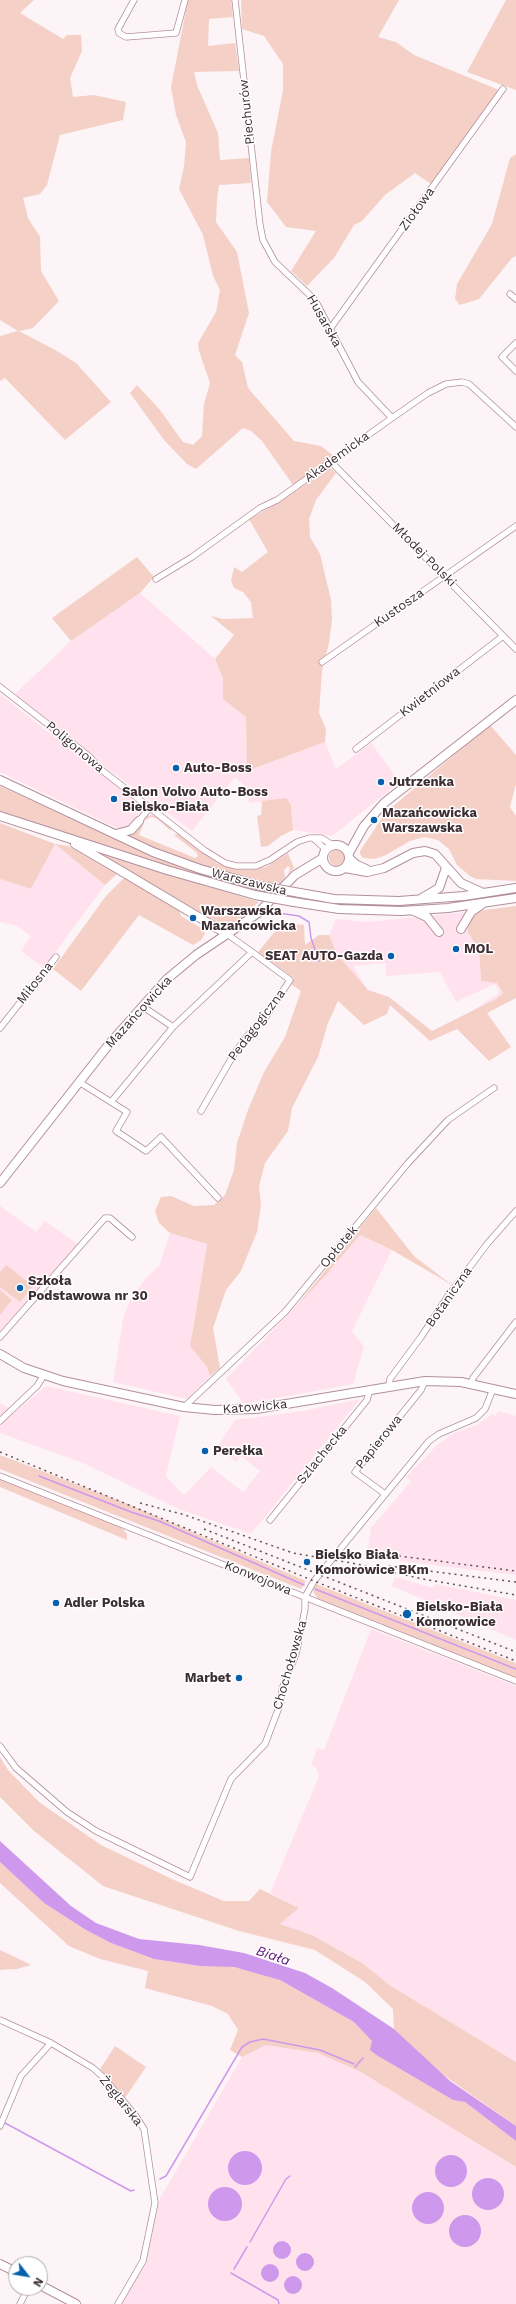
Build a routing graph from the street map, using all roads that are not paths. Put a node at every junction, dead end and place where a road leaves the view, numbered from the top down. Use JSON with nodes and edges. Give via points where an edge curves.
{"nodes":[{"id":1,"x":134,"y":0,"type":"edge"},
{"id":2,"x":185,"y":0,"type":"edge"},
{"id":3,"x":235,"y":0,"type":"edge"},
{"id":4,"x":503,"y":89,"type":"dead end"},
{"id":5,"x":260,"y":225,"type":"joint"},
{"id":6,"x":510,"y":294,"type":"dead end"},
{"id":7,"x":516,"y":298,"type":"edge"},
{"id":8,"x":330,"y":329,"type":"junction"},
{"id":9,"x":516,"y":343,"type":"edge"},
{"id":10,"x":516,"y":371,"type":"edge"},
{"id":11,"x":392,"y":418,"type":"junction"},
{"id":12,"x":516,"y":427,"type":"edge"},
{"id":13,"x":331,"y":462,"type":"junction"},
{"id":14,"x":516,"y":526,"type":"edge"},
{"id":15,"x":444,"y":576,"type":"junction"},
{"id":16,"x":156,"y":579,"type":"dead end"},
{"id":17,"x":503,"y":636,"type":"junction"},
{"id":18,"x":516,"y":649,"type":"edge"},
{"id":19,"x":322,"y":662,"type":"dead end"},
{"id":20,"x":0,"y":687,"type":"edge"},
{"id":21,"x":516,"y":700,"type":"edge"},
{"id":22,"x":356,"y":749,"type":"dead end"},
{"id":23,"x":0,"y":780,"type":"edge"},
{"id":24,"x":150,"y":807,"type":"junction"},
{"id":25,"x":0,"y":816,"type":"edge"},
{"id":26,"x":139,"y":821,"type":"joint"},
{"id":27,"x":364,"y":826,"type":"junction"},
{"id":28,"x":116,"y":834,"type":"junction"},
{"id":29,"x":62,"y":836,"type":"junction"},
{"id":30,"x":313,"y":838,"type":"junction"},
{"id":31,"x":337,"y":845,"type":"junction"},
{"id":32,"x":349,"y":856,"type":"junction"},
{"id":33,"x":325,"y":859,"type":"junction"},
{"id":34,"x":345,"y":868,"type":"junction"},
{"id":35,"x":446,"y":868,"type":"junction"},
{"id":36,"x":373,"y":870,"type":"junction"},
{"id":37,"x":516,"y":888,"type":"edge"},
{"id":38,"x":486,"y":894,"type":"junction"},
{"id":39,"x":516,"y":898,"type":"edge"},
{"id":40,"x":416,"y":900,"type":"junction"},
{"id":41,"x":483,"y":903,"type":"junction"},
{"id":42,"x":413,"y":910,"type":"junction"},
{"id":43,"x":461,"y":929,"type":"dead end"},
{"id":44,"x":439,"y":932,"type":"dead end"},
{"id":45,"x":227,"y":934,"type":"junction"},
{"id":46,"x":252,"y":952,"type":"junction"},
{"id":47,"x":56,"y":957,"type":"dead end"},
{"id":48,"x":142,"y":1006,"type":"junction"},
{"id":49,"x":0,"y":1028,"type":"edge"},
{"id":50,"x":173,"y":1028,"type":"junction"},
{"id":51,"x":79,"y":1082,"type":"junction"},
{"id":52,"x":494,"y":1088,"type":"dead end"},
{"id":53,"x":111,"y":1102,"type":"junction"},
{"id":54,"x":201,"y":1111,"type":"dead end"},
{"id":55,"x":0,"y":1183,"type":"edge"},
{"id":56,"x":218,"y":1198,"type":"dead end"},
{"id":57,"x":516,"y":1211,"type":"edge"},
{"id":58,"x":132,"y":1237,"type":"dead end"},
{"id":59,"x":516,"y":1322,"type":"edge"},
{"id":60,"x":0,"y":1337,"type":"edge"},
{"id":61,"x":0,"y":1354,"type":"edge"},
{"id":62,"x":44,"y":1375,"type":"junction"},
{"id":63,"x":425,"y":1381,"type":"junction"},
{"id":64,"x":471,"y":1384,"type":"junction"},
{"id":65,"x":388,"y":1386,"type":"junction"},
{"id":66,"x":370,"y":1389,"type":"junction"},
{"id":67,"x":493,"y":1389,"type":"junction"},
{"id":68,"x":516,"y":1394,"type":"edge"},
{"id":69,"x":184,"y":1407,"type":"junction"},
{"id":70,"x":0,"y":1420,"type":"edge"},
{"id":71,"x":0,"y":1476,"type":"edge"},
{"id":72,"x":385,"y":1494,"type":"junction"},
{"id":73,"x":270,"y":1520,"type":"dead end"},
{"id":74,"x":305,"y":1597,"type":"junction"},
{"id":75,"x":516,"y":1681,"type":"edge"},
{"id":76,"x":0,"y":1746,"type":"edge"},
{"id":77,"x":0,"y":2020,"type":"edge"},
{"id":78,"x":51,"y":2043,"type":"junction"},
{"id":79,"x":0,"y":2126,"type":"edge"},
{"id":80,"x":48,"y":2289,"type":"edge"},
{"id":81,"x":76,"y":2304,"type":"edge"},
{"id":82,"x":118,"y":2304,"type":"edge"}],
"edges":[{"from":1,"to":2,"type":"street","via":[[118,29],[118,33],[126,37],[176,33]]},
{"from":3,"to":5,"type":"street","name":"Piechurów"},
{"from":4,"to":8,"type":"street","name":"Ziołowa"},
{"from":5,"to":8,"type":"street","name":"Husarska","via":[[263,240],[271,257],[311,295]]},
{"from":6,"to":7,"type":"street"},
{"from":8,"to":11,"type":"street","name":"Husarska","via":[[358,382]]},
{"from":9,"to":10,"type":"street","via":[[502,357]]},
{"from":11,"to":12,"type":"street","name":"Akademicka","via":[[436,388],[462,382],[476,389]]},
{"from":11,"to":13,"type":"street","name":"Akademicka"},
{"from":13,"to":15,"type":"street","name":"Młodej Polski"},
{"from":13,"to":16,"type":"street","name":"Akademicka"},
{"from":14,"to":15,"type":"street","name":"Kustosza"},
{"from":15,"to":17,"type":"street","name":"Młodej Polski"},
{"from":15,"to":19,"type":"street","name":"Kustosza"},
{"from":17,"to":18,"type":"street","name":"Młodej Polski"},
{"from":17,"to":22,"type":"street","name":"Kwietniowa"},
{"from":20,"to":24,"type":"street","name":"Poligonowa"},
{"from":21,"to":27,"type":"street","via":[[393,796]]},
{"from":23,"to":28,"type":"street","name":"Warszawska"},
{"from":24,"to":26,"type":"street"},
{"from":24,"to":30,"type":"street","name":"Poligonowa","via":[[204,850],[225,863],[236,866],[246,867],[265,862],[297,842]]},
{"from":25,"to":29,"type":"street","name":"Warszawska"},
{"from":26,"to":28,"type":"street","via":[[131,830]]},
{"from":27,"to":31,"type":"street"},
{"from":27,"to":32,"type":"street"},
{"from":28,"to":40,"type":"street","name":"Warszawska","bridge":true,"via":[[178,861],[261,886],[300,894],[356,900]]},
{"from":29,"to":42,"type":"street","name":"Warszawska","bridge":true,"via":[[255,895],[339,909]]},
{"from":29,"to":45,"type":"street"},
{"from":30,"to":31,"type":"street","via":[[321,838]]},
{"from":30,"to":33,"type":"street","via":[[323,846]]},
{"from":31,"to":32,"type":"street"},
{"from":31,"to":33,"type":"street","name":"Mazańcowicka"},
{"from":32,"to":34,"type":"street"},
{"from":32,"to":36,"type":"street","via":[[356,865]]},
{"from":33,"to":34,"type":"street","via":[[337,872]]},
{"from":33,"to":45,"type":"street","name":"Mazańcowicka","via":[[291,879],[263,909]]},
{"from":34,"to":36,"type":"street","via":[[362,872]]},
{"from":35,"to":36,"type":"street","via":[[435,854],[424,851]]},
{"from":35,"to":38,"type":"street","via":[[461,883]]},
{"from":35,"to":40,"type":"street","via":[[438,888]]},
{"from":37,"to":38,"type":"street","name":"Warszawska"},
{"from":38,"to":40,"type":"street","name":"Warszawska"},
{"from":39,"to":41,"type":"street","name":"Warszawska"},
{"from":41,"to":42,"type":"street","name":"Warszawska"},
{"from":41,"to":43,"type":"street","via":[[471,912]]},
{"from":42,"to":44,"type":"street","via":[[427,917]]},
{"from":45,"to":46,"type":"street","name":"Pedagogiczna"},
{"from":45,"to":48,"type":"street","name":"Mazańcowicka","via":[[181,967]]},
{"from":46,"to":50,"type":"street"},
{"from":46,"to":54,"type":"street","name":"Pedagogiczna","via":[[290,980],[265,1018],[234,1054]]},
{"from":47,"to":49,"type":"street","name":"Miłosna"},
{"from":48,"to":50,"type":"street"},
{"from":48,"to":51,"type":"street","name":"Mazańcowicka"},
{"from":50,"to":53,"type":"street"},
{"from":51,"to":53,"type":"street"},
{"from":51,"to":55,"type":"street","name":"Mazańcowicka"},
{"from":52,"to":69,"type":"street","name":"Opłotek","via":[[448,1120],[408,1163],[285,1312]]},
{"from":53,"to":56,"type":"street","via":[[127,1112],[116,1131],[146,1151],[161,1137]]},
{"from":57,"to":65,"type":"street","name":"Botaniczna","via":[[487,1244],[448,1296],[390,1379]]},
{"from":58,"to":60,"type":"street","via":[[110,1218],[105,1218]]},
{"from":59,"to":64,"type":"street"},
{"from":61,"to":62,"type":"street","name":"Katowicka","via":[[24,1368]]},
{"from":62,"to":69,"type":"street","name":"Katowicka","via":[[82,1386]]},
{"from":62,"to":70,"type":"street","via":[[37,1386]]},
{"from":63,"to":64,"type":"street","name":"Katowicka"},
{"from":63,"to":65,"type":"street","name":"Katowicka"},
{"from":63,"to":72,"type":"street","name":"Papierowa","via":[[421,1390],[355,1472]]},
{"from":64,"to":67,"type":"street","name":"Katowicka"},
{"from":65,"to":66,"type":"street","name":"Katowicka"},
{"from":66,"to":69,"type":"street","name":"Katowicka","via":[[256,1409],[234,1411]]},
{"from":66,"to":73,"type":"street","name":"Szlachecka","via":[[367,1400]]},
{"from":67,"to":68,"type":"street","name":"Katowicka"},
{"from":67,"to":72,"type":"street","name":"Chochołowska","via":[[485,1409],[476,1418],[429,1441]]},
{"from":71,"to":74,"type":"street","name":"Konwojowa"},
{"from":72,"to":74,"type":"street","name":"Chochołowska","via":[[318,1574]]},
{"from":74,"to":75,"type":"street","name":"Konwojowa"},
{"from":74,"to":76,"type":"street","name":"Chochołowska","via":[[296,1654],[265,1744],[231,1779],[190,1877],[96,1831],[67,1812],[16,1768]]},
{"from":77,"to":78,"type":"street","name":"Żeglarska"},
{"from":78,"to":79,"type":"street","via":[[21,2076]]},
{"from":78,"to":82,"type":"street","name":"Żeglarska","via":[[103,2077],[135,2115],[146,2136],[155,2203],[143,2261]]},
{"from":80,"to":81,"type":"street"}]}
